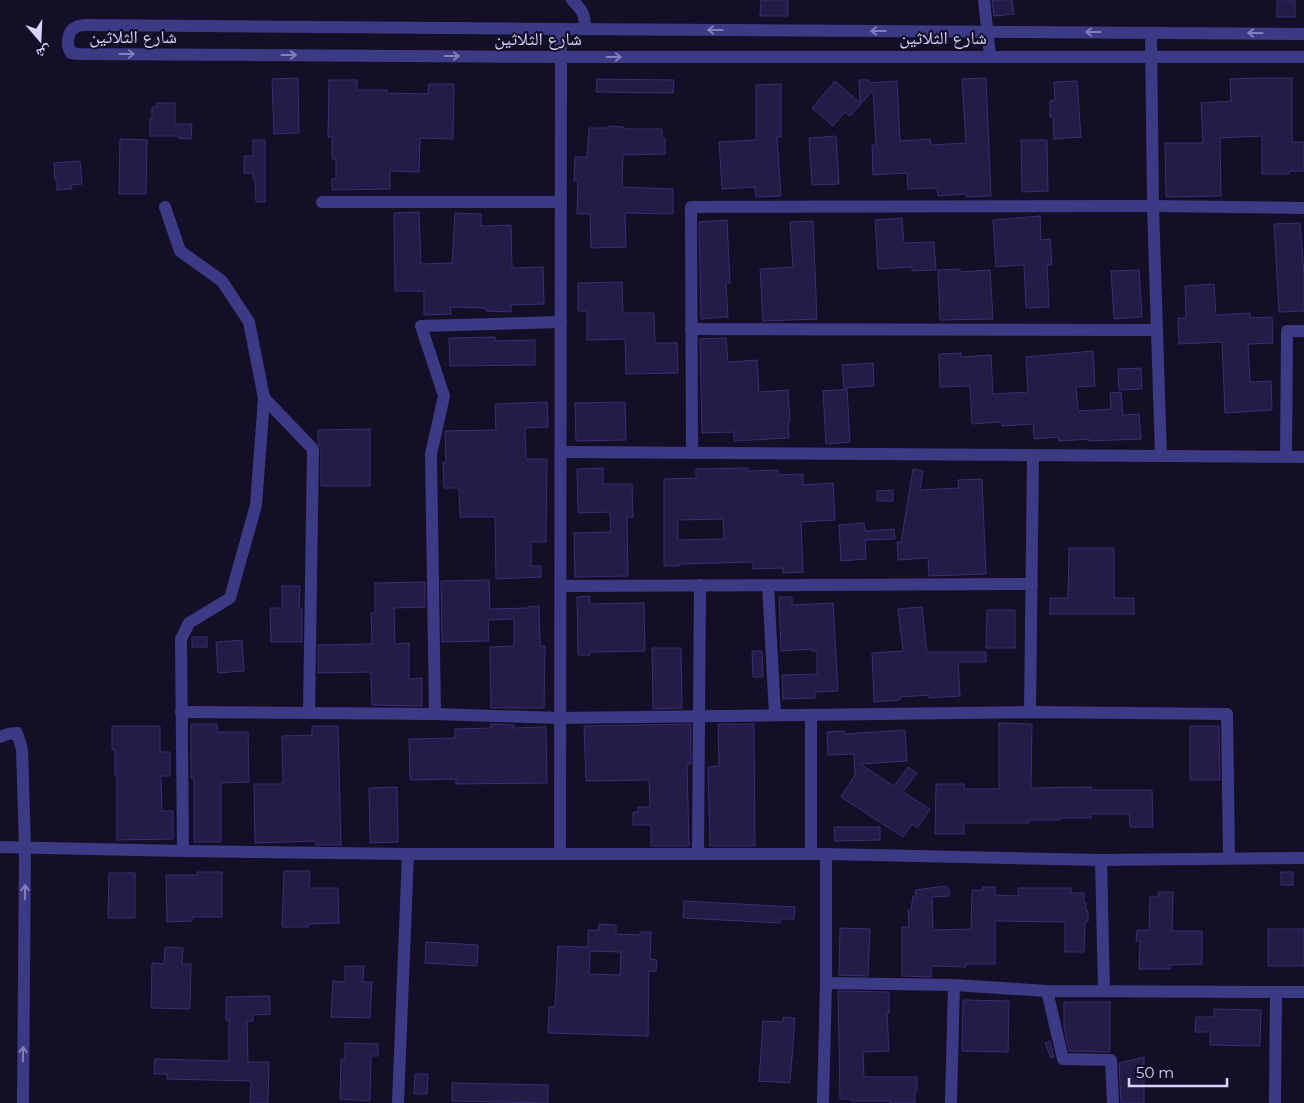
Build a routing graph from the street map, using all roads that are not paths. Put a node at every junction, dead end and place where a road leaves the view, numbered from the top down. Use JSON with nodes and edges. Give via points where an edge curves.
{"nodes":[{"id":1,"x":572,"y":0,"type":"edge"},
{"id":2,"x":984,"y":0,"type":"edge"},
{"id":3,"x":561,"y":29,"type":"junction"},
{"id":4,"x":585,"y":29,"type":"junction"},
{"id":5,"x":988,"y":32,"type":"junction"},
{"id":6,"x":1151,"y":33,"type":"junction"},
{"id":7,"x":1304,"y":34,"type":"edge"},
{"id":8,"x":990,"y":56,"type":"junction"},
{"id":9,"x":1150,"y":56,"type":"junction"},
{"id":10,"x":561,"y":57,"type":"junction"},
{"id":11,"x":1304,"y":57,"type":"edge"},
{"id":12,"x":322,"y":202,"type":"dead end"},
{"id":13,"x":561,"y":202,"type":"junction"},
{"id":14,"x":1153,"y":206,"type":"junction"},
{"id":15,"x":165,"y":207,"type":"dead end"},
{"id":16,"x":1304,"y":208,"type":"edge"},
{"id":17,"x":561,"y":322,"type":"junction"},
{"id":18,"x":691,"y":329,"type":"junction"},
{"id":19,"x":1156,"y":330,"type":"junction"},
{"id":20,"x":1304,"y":331,"type":"edge"},
{"id":21,"x":264,"y":398,"type":"junction"},
{"id":22,"x":561,"y":452,"type":"junction"},
{"id":23,"x":692,"y":453,"type":"junction"},
{"id":24,"x":1033,"y":455,"type":"junction"},
{"id":25,"x":1161,"y":456,"type":"junction"},
{"id":26,"x":1286,"y":456,"type":"junction"},
{"id":27,"x":1304,"y":456,"type":"edge"},
{"id":28,"x":1032,"y":584,"type":"junction"},
{"id":29,"x":700,"y":585,"type":"junction"},
{"id":30,"x":768,"y":585,"type":"junction"},
{"id":31,"x":561,"y":586,"type":"junction"},
{"id":32,"x":181,"y":712,"type":"junction"},
{"id":33,"x":1030,"y":712,"type":"junction"},
{"id":34,"x":309,"y":713,"type":"junction"},
{"id":35,"x":435,"y":714,"type":"junction"},
{"id":36,"x":775,"y":715,"type":"junction"},
{"id":37,"x":811,"y":715,"type":"junction"},
{"id":38,"x":700,"y":716,"type":"junction"},
{"id":39,"x":560,"y":718,"type":"junction"},
{"id":40,"x":0,"y":737,"type":"edge"},
{"id":41,"x":0,"y":847,"type":"edge"},
{"id":42,"x":25,"y":847,"type":"junction"},
{"id":43,"x":183,"y":851,"type":"junction"},
{"id":44,"x":560,"y":853,"type":"junction"},
{"id":45,"x":408,"y":854,"type":"junction"},
{"id":46,"x":698,"y":854,"type":"junction"},
{"id":47,"x":811,"y":854,"type":"junction"},
{"id":48,"x":826,"y":854,"type":"junction"},
{"id":49,"x":1229,"y":858,"type":"junction"},
{"id":50,"x":1304,"y":858,"type":"edge"},
{"id":51,"x":1101,"y":860,"type":"junction"},
{"id":52,"x":826,"y":983,"type":"junction"},
{"id":53,"x":954,"y":985,"type":"junction"},
{"id":54,"x":1047,"y":990,"type":"junction"},
{"id":55,"x":1104,"y":990,"type":"junction"},
{"id":56,"x":1276,"y":992,"type":"junction"},
{"id":57,"x":1304,"y":992,"type":"edge"},
{"id":58,"x":23,"y":1103,"type":"edge"},
{"id":59,"x":398,"y":1103,"type":"edge"},
{"id":60,"x":823,"y":1103,"type":"edge"},
{"id":61,"x":951,"y":1103,"type":"edge"},
{"id":62,"x":1114,"y":1103,"type":"edge"},
{"id":63,"x":1275,"y":1103,"type":"edge"}],
"edges":[{"from":1,"to":4,"type":"street","via":[[585,16]]},
{"from":2,"to":5,"type":"street"},
{"from":3,"to":4,"type":"street","name":"شارع الثلاثين"},
{"from":3,"to":10,"type":"street"},
{"from":3,"to":10,"type":"street","name":"شارع الثلاثين","one_way":true,"via":[[88,25],[73,28],[68,41],[71,53],[78,54]]},
{"from":5,"to":4,"type":"street","name":"شارع الثلاثين","one_way":true},
{"from":6,"to":5,"type":"street","name":"شارع الثلاثين","one_way":true},
{"from":5,"to":8,"type":"street"},
{"from":7,"to":6,"type":"street","name":"شارع الثلاثين","one_way":true},
{"from":6,"to":9,"type":"street"},
{"from":8,"to":9,"type":"street","name":"شارع الثلاثين"},
{"from":10,"to":8,"type":"street","name":"شارع الثلاثين","one_way":true},
{"from":9,"to":11,"type":"street","name":"شارع الثلاثين"},
{"from":9,"to":14,"type":"street"},
{"from":10,"to":13,"type":"street"},
{"from":12,"to":13,"type":"street"},
{"from":13,"to":17,"type":"street"},
{"from":14,"to":16,"type":"street"},
{"from":14,"to":18,"type":"street","via":[[691,207]]},
{"from":14,"to":19,"type":"street"},
{"from":15,"to":21,"type":"street","via":[[180,251],[222,281],[249,322]]},
{"from":17,"to":22,"type":"street"},
{"from":17,"to":35,"type":"street","via":[[421,326],[444,396],[431,454]]},
{"from":18,"to":19,"type":"street"},
{"from":18,"to":23,"type":"street"},
{"from":19,"to":25,"type":"street"},
{"from":20,"to":26,"type":"street","via":[[1287,331]]},
{"from":21,"to":32,"type":"street","via":[[256,505],[230,598],[189,623],[181,639]]},
{"from":21,"to":34,"type":"street","via":[[313,449]]},
{"from":22,"to":23,"type":"street"},
{"from":22,"to":31,"type":"street"},
{"from":23,"to":24,"type":"street"},
{"from":24,"to":25,"type":"street"},
{"from":24,"to":28,"type":"street"},
{"from":25,"to":26,"type":"street"},
{"from":26,"to":27,"type":"street"},
{"from":28,"to":30,"type":"street"},
{"from":28,"to":33,"type":"street"},
{"from":29,"to":30,"type":"street"},
{"from":29,"to":31,"type":"street"},
{"from":29,"to":38,"type":"street"},
{"from":30,"to":36,"type":"street"},
{"from":31,"to":39,"type":"street"},
{"from":32,"to":34,"type":"street"},
{"from":32,"to":43,"type":"street"},
{"from":33,"to":37,"type":"street"},
{"from":33,"to":49,"type":"street","via":[[1227,714]]},
{"from":34,"to":35,"type":"street"},
{"from":35,"to":39,"type":"street"},
{"from":36,"to":37,"type":"street"},
{"from":36,"to":38,"type":"street"},
{"from":37,"to":47,"type":"street"},
{"from":38,"to":39,"type":"street"},
{"from":38,"to":46,"type":"street"},
{"from":39,"to":44,"type":"street"},
{"from":40,"to":42,"type":"street","via":[[17,733],[20,738]]},
{"from":41,"to":42,"type":"street"},
{"from":42,"to":43,"type":"street"},
{"from":58,"to":42,"type":"street","one_way":true},
{"from":43,"to":45,"type":"street"},
{"from":44,"to":45,"type":"street"},
{"from":44,"to":46,"type":"street"},
{"from":45,"to":59,"type":"street"},
{"from":46,"to":47,"type":"street"},
{"from":47,"to":48,"type":"street"},
{"from":48,"to":51,"type":"street"},
{"from":48,"to":52,"type":"street"},
{"from":49,"to":50,"type":"street"},
{"from":49,"to":51,"type":"street"},
{"from":51,"to":55,"type":"street"},
{"from":52,"to":53,"type":"street"},
{"from":52,"to":60,"type":"street"},
{"from":53,"to":54,"type":"street"},
{"from":53,"to":61,"type":"street"},
{"from":54,"to":55,"type":"street"},
{"from":54,"to":62,"type":"street","via":[[1063,1059],[1111,1060]]},
{"from":55,"to":56,"type":"street"},
{"from":56,"to":57,"type":"street"},
{"from":56,"to":63,"type":"street"}]}
